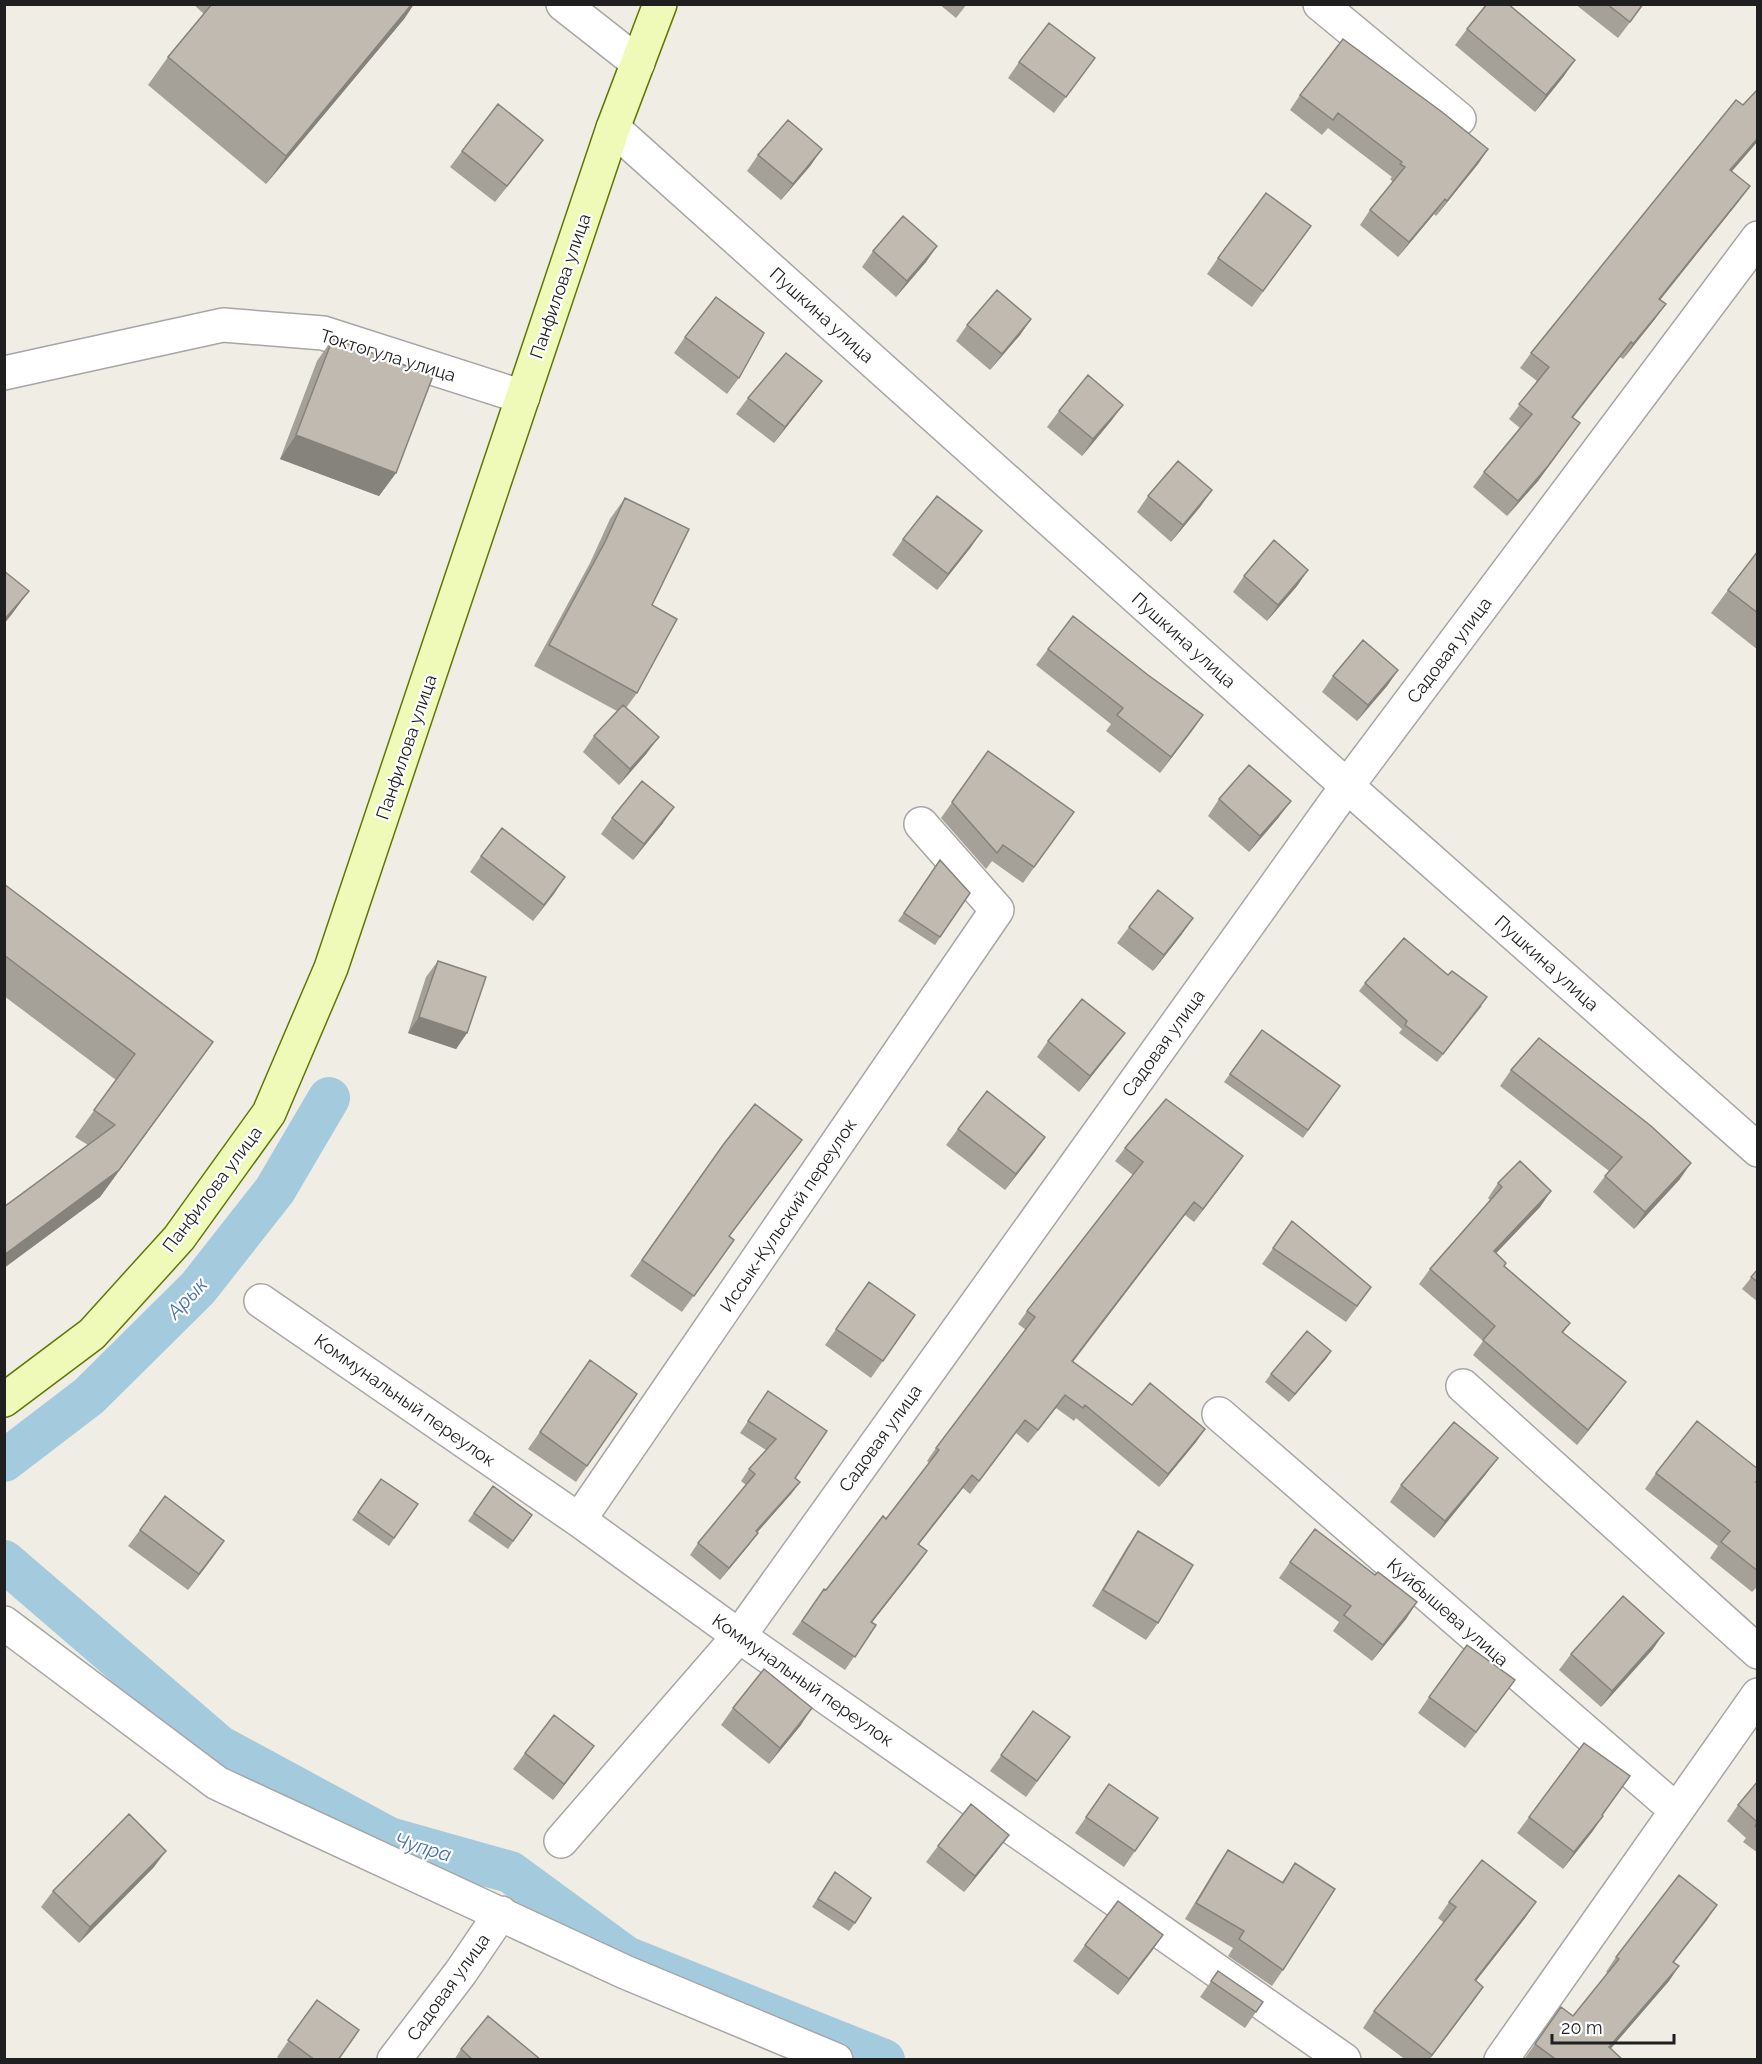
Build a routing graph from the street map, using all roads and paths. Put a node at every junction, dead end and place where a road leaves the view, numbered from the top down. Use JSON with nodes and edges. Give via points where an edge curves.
{"nodes":[{"id":1,"x":563,"y":4,"type":"edge"},
{"id":2,"x":660,"y":4,"type":"edge"},
{"id":3,"x":1320,"y":4,"type":"edge"},
{"id":4,"x":638,"y":63,"type":"junction"},
{"id":5,"x":1458,"y":119,"type":"dead end"},
{"id":6,"x":613,"y":128,"type":"junction"},
{"id":7,"x":1758,"y":238,"type":"edge"},
{"id":8,"x":4,"y":373,"type":"edge"},
{"id":9,"x":523,"y":397,"type":"junction"},
{"id":10,"x":1347,"y":786,"type":"junction"},
{"id":11,"x":921,"y":824,"type":"dead end"},
{"id":12,"x":1758,"y":1150,"type":"edge"},
{"id":13,"x":261,"y":1301,"type":"dead end"},
{"id":14,"x":1463,"y":1386,"type":"dead end"},
{"id":15,"x":4,"y":1400,"type":"edge"},
{"id":16,"x":1219,"y":1414,"type":"dead end"},
{"id":17,"x":579,"y":1520,"type":"junction"},
{"id":18,"x":4,"y":1623,"type":"edge"},
{"id":19,"x":739,"y":1636,"type":"junction"},
{"id":20,"x":1758,"y":1652,"type":"edge"},
{"id":21,"x":1758,"y":1695,"type":"edge"},
{"id":22,"x":1676,"y":1810,"type":"junction"},
{"id":23,"x":561,"y":1841,"type":"dead end"},
{"id":24,"x":501,"y":1913,"type":"junction"},
{"id":25,"x":394,"y":2060,"type":"edge"},
{"id":26,"x":836,"y":2060,"type":"edge"},
{"id":27,"x":1344,"y":2060,"type":"edge"},
{"id":28,"x":1501,"y":2060,"type":"edge"}],
"edges":[{"from":1,"to":4,"type":"street"},
{"from":2,"to":4,"type":"street","name":"Панфилова улица"},
{"from":3,"to":5,"type":"street"},
{"from":4,"to":6,"type":"street","name":"Панфилова улица"},
{"from":6,"to":9,"type":"street","name":"Панфилова улица"},
{"from":6,"to":10,"type":"street","name":"Пушкина улица"},
{"from":7,"to":10,"type":"street","name":"Садовая улица"},
{"from":8,"to":9,"type":"street","name":"Токтогула улица","via":[[223,325],[323,333]]},
{"from":9,"to":15,"type":"street","name":"Панфилова улица","via":[[332,968],[269,1113],[179,1238],[92,1334]]},
{"from":10,"to":12,"type":"street","name":"Пушкина улица"},
{"from":10,"to":19,"type":"street","name":"Садовая улица"},
{"from":11,"to":17,"type":"street","name":"Иссык-Кульский переулок","via":[[997,910]]},
{"from":13,"to":17,"type":"street","name":"Коммунальный переулок"},
{"from":14,"to":20,"type":"street"},
{"from":16,"to":22,"type":"street","name":"Куйбышева улица"},
{"from":17,"to":19,"type":"street","name":"Коммунальный переулок"},
{"from":18,"to":24,"type":"street","via":[[217,1783]]},
{"from":19,"to":23,"type":"street","name":"Садовая улица"},
{"from":19,"to":27,"type":"street","name":"Коммунальный переулок"},
{"from":21,"to":22,"type":"street"},
{"from":22,"to":28,"type":"street"},
{"from":24,"to":25,"type":"street","name":"Садовая улица"},
{"from":24,"to":26,"type":"street","via":[[625,1972]]}]}
